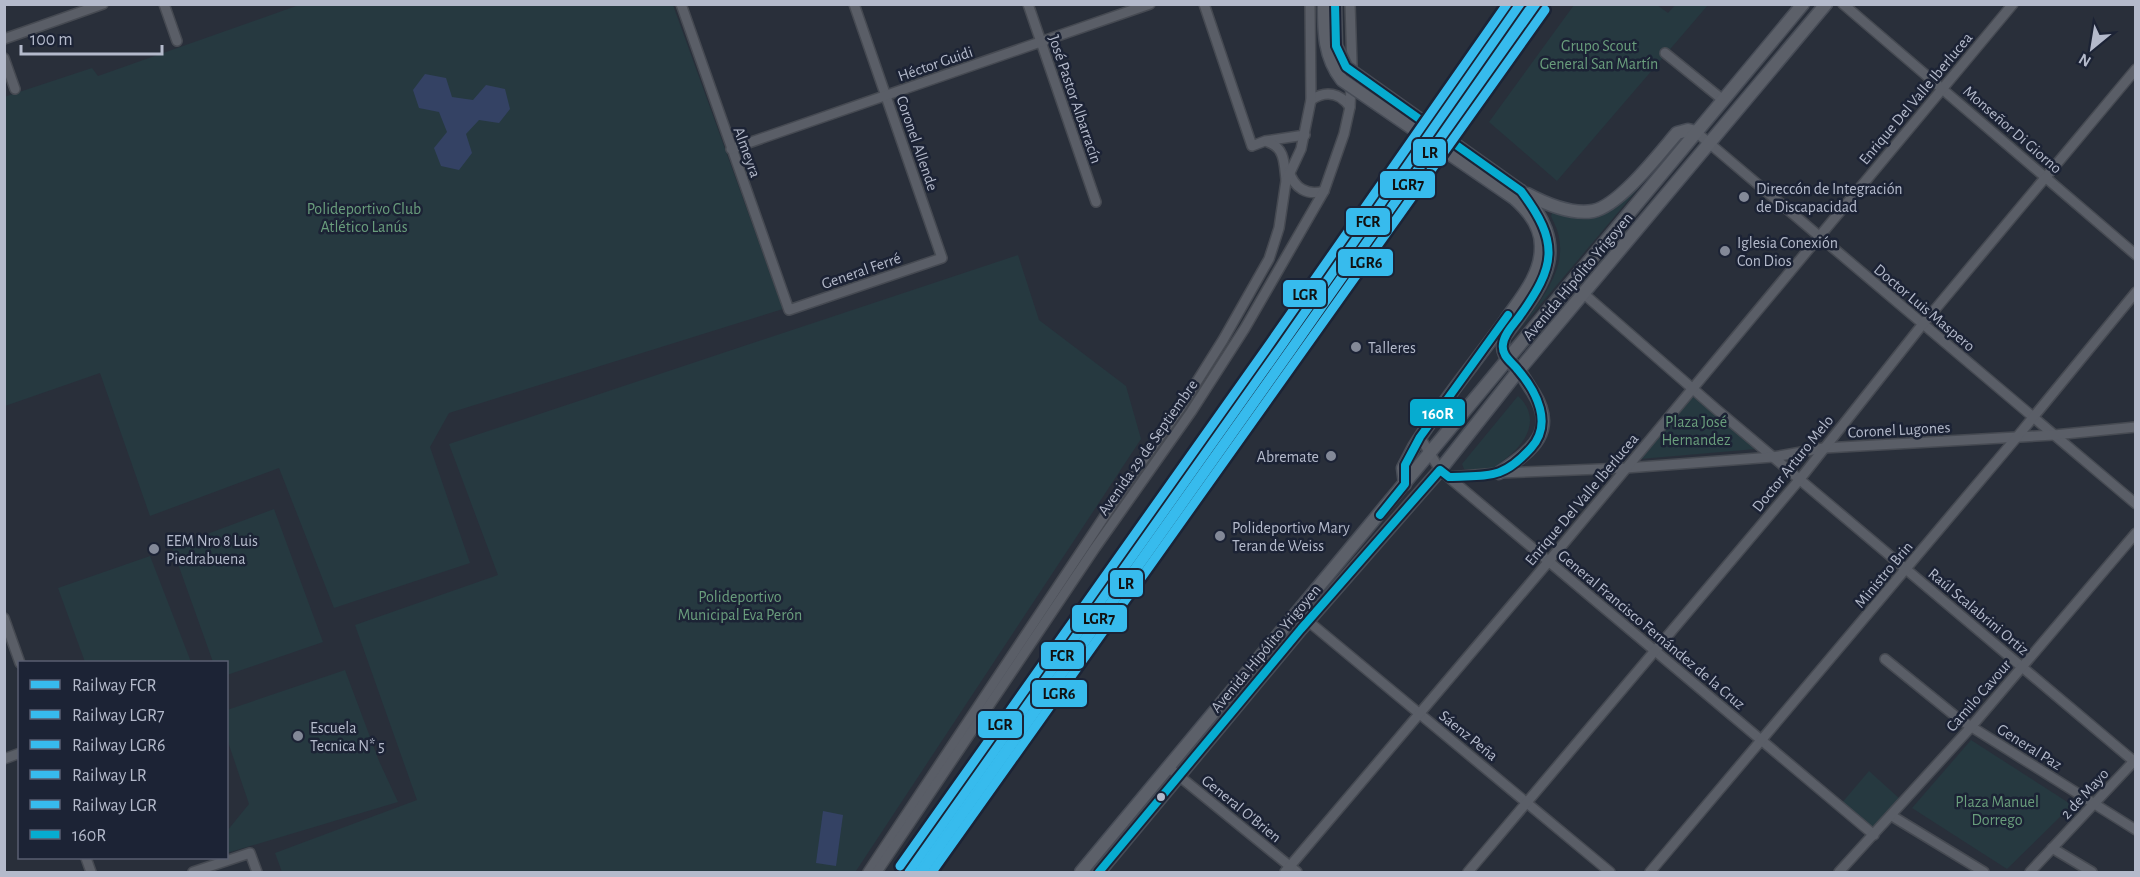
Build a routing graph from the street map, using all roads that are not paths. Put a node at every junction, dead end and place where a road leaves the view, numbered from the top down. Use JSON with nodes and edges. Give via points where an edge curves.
{"nodes":[{"id":1,"x":103,"y":4,"type":"edge"},
{"id":2,"x":164,"y":4,"type":"edge"},
{"id":3,"x":681,"y":4,"type":"edge"},
{"id":4,"x":854,"y":4,"type":"edge"},
{"id":5,"x":1028,"y":4,"type":"edge"},
{"id":6,"x":1150,"y":4,"type":"edge"},
{"id":7,"x":1204,"y":4,"type":"edge"},
{"id":8,"x":1310,"y":4,"type":"edge"},
{"id":9,"x":1324,"y":4,"type":"edge"},
{"id":10,"x":1335,"y":4,"type":"edge"},
{"id":11,"x":1350,"y":4,"type":"edge"},
{"id":12,"x":1803,"y":4,"type":"edge"},
{"id":13,"x":1843,"y":4,"type":"edge"},
{"id":14,"x":2013,"y":4,"type":"edge"},
{"id":15,"x":1823,"y":6,"type":"edge"},
{"id":16,"x":4,"y":39,"type":"edge"},
{"id":17,"x":177,"y":41,"type":"dead end"},
{"id":18,"x":1041,"y":42,"type":"junction"},
{"id":19,"x":1665,"y":53,"type":"dead end"},
{"id":20,"x":4,"y":58,"type":"edge"},
{"id":21,"x":2136,"y":69,"type":"edge"},
{"id":22,"x":1943,"y":88,"type":"junction"},
{"id":23,"x":15,"y":89,"type":"dead end"},
{"id":24,"x":886,"y":96,"type":"junction"},
{"id":25,"x":1311,"y":100,"type":"junction"},
{"id":26,"x":1723,"y":100,"type":"junction"},
{"id":27,"x":1350,"y":107,"type":"junction"},
{"id":28,"x":1696,"y":132,"type":"junction"},
{"id":29,"x":1305,"y":135,"type":"junction"},
{"id":30,"x":1265,"y":141,"type":"junction"},
{"id":31,"x":1711,"y":144,"type":"junction"},
{"id":32,"x":731,"y":149,"type":"junction"},
{"id":33,"x":1289,"y":171,"type":"junction"},
{"id":34,"x":2046,"y":177,"type":"junction"},
{"id":35,"x":1286,"y":181,"type":"junction"},
{"id":36,"x":1324,"y":191,"type":"junction"},
{"id":37,"x":1521,"y":191,"type":"junction"},
{"id":38,"x":1096,"y":202,"type":"dead end"},
{"id":39,"x":1819,"y":238,"type":"junction"},
{"id":40,"x":2136,"y":255,"type":"edge"},
{"id":41,"x":942,"y":258,"type":"joint"},
{"id":42,"x":2136,"y":292,"type":"edge"},
{"id":43,"x":1584,"y":294,"type":"junction"},
{"id":44,"x":789,"y":310,"type":"joint"},
{"id":45,"x":1922,"y":325,"type":"junction"},
{"id":46,"x":1501,"y":335,"type":"junction"},
{"id":47,"x":1507,"y":359,"type":"junction"},
{"id":48,"x":1528,"y":360,"type":"junction"},
{"id":49,"x":1519,"y":370,"type":"junction"},
{"id":50,"x":1692,"y":388,"type":"junction"},
{"id":51,"x":1540,"y":404,"type":"junction"},
{"id":52,"x":2033,"y":418,"type":"junction"},
{"id":53,"x":2136,"y":427,"type":"edge"},
{"id":54,"x":2054,"y":435,"type":"junction"},
{"id":55,"x":1420,"y":437,"type":"junction"},
{"id":56,"x":2018,"y":437,"type":"junction"},
{"id":57,"x":1824,"y":448,"type":"junction"},
{"id":58,"x":1430,"y":454,"type":"junction"},
{"id":59,"x":1773,"y":457,"type":"junction"},
{"id":60,"x":1626,"y":468,"type":"junction"},
{"id":61,"x":1444,"y":473,"type":"junction"},
{"id":62,"x":1499,"y":473,"type":"junction"},
{"id":63,"x":1800,"y":479,"type":"junction"},
{"id":64,"x":1405,"y":484,"type":"junction"},
{"id":65,"x":2136,"y":504,"type":"edge"},
{"id":66,"x":2136,"y":533,"type":"edge"},
{"id":67,"x":1548,"y":561,"type":"junction"},
{"id":68,"x":1906,"y":569,"type":"junction"},
{"id":69,"x":4,"y":618,"type":"edge"},
{"id":70,"x":1308,"y":621,"type":"junction"},
{"id":71,"x":1656,"y":651,"type":"junction"},
{"id":72,"x":1885,"y":659,"type":"dead end"},
{"id":73,"x":19,"y":661,"type":"edge"},
{"id":74,"x":2022,"y":667,"type":"junction"},
{"id":75,"x":1419,"y":714,"type":"junction"},
{"id":76,"x":1971,"y":727,"type":"junction"},
{"id":77,"x":1761,"y":740,"type":"junction"},
{"id":78,"x":2135,"y":761,"type":"edge"},
{"id":79,"x":1168,"y":767,"type":"junction"},
{"id":80,"x":1179,"y":776,"type":"junction"},
{"id":81,"x":1527,"y":802,"type":"junction"},
{"id":82,"x":2095,"y":804,"type":"junction"},
{"id":83,"x":1892,"y":816,"type":"junction"},
{"id":84,"x":2136,"y":830,"type":"edge"},
{"id":85,"x":1874,"y":835,"type":"junction"},
{"id":86,"x":2052,"y":848,"type":"junction"},
{"id":87,"x":1290,"y":870,"type":"edge"},
{"id":88,"x":194,"y":873,"type":"edge"},
{"id":89,"x":257,"y":873,"type":"edge"},
{"id":90,"x":868,"y":873,"type":"edge"},
{"id":91,"x":878,"y":873,"type":"edge"},
{"id":92,"x":1081,"y":873,"type":"edge"},
{"id":93,"x":1099,"y":873,"type":"edge"},
{"id":94,"x":1468,"y":873,"type":"edge"},
{"id":95,"x":1610,"y":873,"type":"edge"},
{"id":96,"x":1650,"y":873,"type":"edge"},
{"id":97,"x":1839,"y":873,"type":"edge"},
{"id":98,"x":1984,"y":873,"type":"edge"},
{"id":99,"x":2030,"y":873,"type":"edge"},
{"id":100,"x":2092,"y":873,"type":"edge"}],
"edges":[{"from":1,"to":16,"type":"street"},
{"from":2,"to":17,"type":"street"},
{"from":3,"to":32,"type":"street","name":"Almeyra"},
{"from":4,"to":24,"type":"street","name":"Coronel Allende"},
{"from":5,"to":18,"type":"street","name":"José Pastor Albarracín"},
{"from":6,"to":18,"type":"street","name":"Héctor Guidi"},
{"from":7,"to":30,"type":"street","via":[[1252,146]]},
{"from":8,"to":25,"type":"street","name":"Avenida 29 de Septiembre"},
{"from":9,"to":46,"type":"main road","bridge":true,"via":[[1327,50],[1342,80],[1514,198],[1532,216],[1542,246],[1540,262]]},
{"from":10,"to":37,"type":"main road","bridge":true,"via":[[1336,46],[1346,67]]},
{"from":11,"to":27,"type":"street","name":"Avenida 29 de Septiembre"},
{"from":12,"to":26,"type":"main road","name":"Avenida Hipólito Yrigoyen"},
{"from":13,"to":22,"type":"street","name":"Monseñor Di Giorno"},
{"from":14,"to":22,"type":"street","name":"Enrique Del Valle Iberlucea"},
{"from":15,"to":31,"type":"main road","name":"Avenida Hipólito Yrigoyen"},
{"from":18,"to":24,"type":"street","name":"Héctor Guidi"},
{"from":18,"to":38,"type":"street","name":"José Pastor Albarracín"},
{"from":19,"to":26,"type":"street"},
{"from":20,"to":23,"type":"street"},
{"from":21,"to":34,"type":"street","name":"Doctor Arturo Melo"},
{"from":22,"to":34,"type":"street","name":"Monseñor Di Giorno"},
{"from":22,"to":39,"type":"street","name":"Enrique Del Valle Iberlucea"},
{"from":24,"to":32,"type":"street","name":"Héctor Guidi"},
{"from":24,"to":41,"type":"street","name":"Coronel Allende"},
{"from":25,"to":27,"type":"street","via":[[1335,94]]},
{"from":25,"to":29,"type":"street","name":"Avenida 29 de Septiembre"},
{"from":26,"to":28,"type":"main road","name":"Avenida Hipólito Yrigoyen"},
{"from":27,"to":36,"type":"street","name":"Avenida 29 de Septiembre"},
{"from":28,"to":31,"type":"street","name":"Doctor Luis Maspero"},
{"from":28,"to":37,"type":"main road","via":[[1677,133],[1622,194],[1603,208],[1583,212],[1563,208]]},
{"from":28,"to":47,"type":"main road","name":"Avenida Hipólito Yrigoyen"},
{"from":29,"to":30,"type":"street"},
{"from":29,"to":33,"type":"street","name":"Avenida 29 de Septiembre"},
{"from":30,"to":35,"type":"street","via":[[1281,151]]},
{"from":31,"to":39,"type":"street","name":"Doctor Luis Maspero"},
{"from":31,"to":43,"type":"main road","name":"Avenida Hipólito Yrigoyen"},
{"from":32,"to":44,"type":"street","name":"Almeyra"},
{"from":33,"to":35,"type":"street","name":"Avenida 29 de Septiembre"},
{"from":33,"to":36,"type":"street","via":[[1294,183],[1304,191]]},
{"from":34,"to":40,"type":"street","name":"Monseñor Di Giorno"},
{"from":34,"to":45,"type":"street","name":"Doctor Arturo Melo"},
{"from":35,"to":90,"type":"street","name":"Avenida 29 de Septiembre","via":[[1275,245],[1223,340]]},
{"from":36,"to":91,"type":"street","name":"Avenida 29 de Septiembre","via":[[1191,412]]},
{"from":37,"to":46,"type":"main road","via":[[1541,216],[1550,257],[1539,289]]},
{"from":39,"to":45,"type":"street","name":"Doctor Luis Maspero"},
{"from":39,"to":50,"type":"street","name":"Enrique Del Valle Iberlucea"},
{"from":41,"to":44,"type":"street","name":"General Ferré"},
{"from":42,"to":52,"type":"street","name":"Ministro Brin"},
{"from":43,"to":48,"type":"main road","name":"Avenida Hipólito Yrigoyen"},
{"from":43,"to":50,"type":"street","name":"Raúl Scalabrini Ortiz"},
{"from":45,"to":52,"type":"street","name":"Doctor Luis Maspero"},
{"from":45,"to":57,"type":"street","name":"Doctor Arturo Melo"},
{"from":46,"to":47,"type":"main road"},
{"from":46,"to":55,"type":"main road"},
{"from":47,"to":49,"type":"main road"},
{"from":47,"to":58,"type":"main road","name":"Avenida Hipólito Yrigoyen"},
{"from":48,"to":49,"type":"main road","name":"Avenida Hipólito Yrigoyen"},
{"from":48,"to":51,"type":"main road"},
{"from":49,"to":51,"type":"main road"},
{"from":49,"to":61,"type":"main road","name":"Avenida Hipólito Yrigoyen"},
{"from":50,"to":59,"type":"street","name":"Raúl Scalabrini Ortiz"},
{"from":50,"to":60,"type":"street","name":"Enrique Del Valle Iberlucea"},
{"from":51,"to":62,"type":"main road","via":[[1543,422],[1539,438]]},
{"from":52,"to":54,"type":"street","name":"Doctor Luis Maspero"},
{"from":52,"to":56,"type":"street","name":"Ministro Brin"},
{"from":53,"to":54,"type":"street","name":"Coronel Lugones"},
{"from":54,"to":56,"type":"street","name":"Coronel Lugones"},
{"from":54,"to":65,"type":"street","name":"Doctor Luis Maspero"},
{"from":55,"to":58,"type":"street","name":"General Francisco Fernández de la Cruz"},
{"from":55,"to":64,"type":"main road","via":[[1403,468]]},
{"from":56,"to":57,"type":"street","name":"Coronel Lugones"},
{"from":56,"to":68,"type":"street","name":"Ministro Brin"},
{"from":57,"to":59,"type":"street","name":"Coronel Lugones"},
{"from":57,"to":63,"type":"street","name":"Doctor Arturo Melo"},
{"from":58,"to":61,"type":"street","name":"General Francisco Fernández de la Cruz"},
{"from":58,"to":64,"type":"main road","name":"Avenida Hipólito Yrigoyen"},
{"from":59,"to":60,"type":"street","name":"Coronel Lugones"},
{"from":59,"to":63,"type":"street","name":"Raúl Scalabrini Ortiz"},
{"from":60,"to":62,"type":"street","name":"Coronel Lugones"},
{"from":60,"to":67,"type":"street","name":"Enrique Del Valle Iberlucea"},
{"from":61,"to":62,"type":"street","name":"Coronel Lugones"},
{"from":61,"to":67,"type":"street","name":"General Francisco Fernández de la Cruz"},
{"from":61,"to":70,"type":"main road","name":"Avenida Hipólito Yrigoyen"},
{"from":63,"to":68,"type":"street","name":"Raúl Scalabrini Ortiz"},
{"from":63,"to":71,"type":"street","name":"Doctor Arturo Melo"},
{"from":64,"to":79,"type":"main road","name":"Avenida Hipólito Yrigoyen"},
{"from":66,"to":74,"type":"street","name":"Camilo Cavour"},
{"from":67,"to":71,"type":"street","name":"General Francisco Fernández de la Cruz"},
{"from":67,"to":75,"type":"street","name":"Enrique Del Valle Iberlucea"},
{"from":68,"to":74,"type":"street","name":"Raúl Scalabrini Ortiz"},
{"from":68,"to":77,"type":"street","name":"Ministro Brin"},
{"from":69,"to":73,"type":"street"},
{"from":70,"to":75,"type":"street","name":"Sáenz Peña"},
{"from":70,"to":80,"type":"main road","name":"Avenida Hipólito Yrigoyen"},
{"from":71,"to":77,"type":"street","name":"General Francisco Fernández de la Cruz"},
{"from":71,"to":81,"type":"street","name":"Doctor Arturo Melo"},
{"from":72,"to":76,"type":"street","name":"General Paz"},
{"from":74,"to":76,"type":"street","name":"Camilo Cavour"},
{"from":74,"to":78,"type":"street","name":"Raúl Scalabrini Ortiz"},
{"from":75,"to":81,"type":"street","name":"Sáenz Peña"},
{"from":75,"to":87,"type":"street","name":"Enrique Del Valle Iberlucea"},
{"from":76,"to":82,"type":"street","name":"General Paz"},
{"from":76,"to":83,"type":"street","name":"Camilo Cavour"},
{"from":77,"to":85,"type":"street","name":"General Francisco Fernández de la Cruz"},
{"from":77,"to":96,"type":"street","name":"Ministro Brin"},
{"from":78,"to":82,"type":"street","name":"2 de Mayo"},
{"from":79,"to":80,"type":"street","name":"General O'Brien"},
{"from":79,"to":92,"type":"main road","name":"Avenida Hipólito Yrigoyen"},
{"from":80,"to":87,"type":"street","name":"General O'Brien"},
{"from":80,"to":93,"type":"main road","name":"Avenida Hipólito Yrigoyen"},
{"from":81,"to":94,"type":"street","name":"Doctor Arturo Melo"},
{"from":81,"to":95,"type":"street","name":"Sáenz Peña"},
{"from":82,"to":84,"type":"street","name":"General Paz"},
{"from":82,"to":86,"type":"street","name":"2 de Mayo"},
{"from":83,"to":85,"type":"street","name":"Camilo Cavour"},
{"from":83,"to":98,"type":"street"},
{"from":85,"to":97,"type":"street","name":"Camilo Cavour"},
{"from":86,"to":99,"type":"street","name":"2 de Mayo"},
{"from":86,"to":100,"type":"street"},
{"from":88,"to":89,"type":"street","via":[[250,853]]}]}
